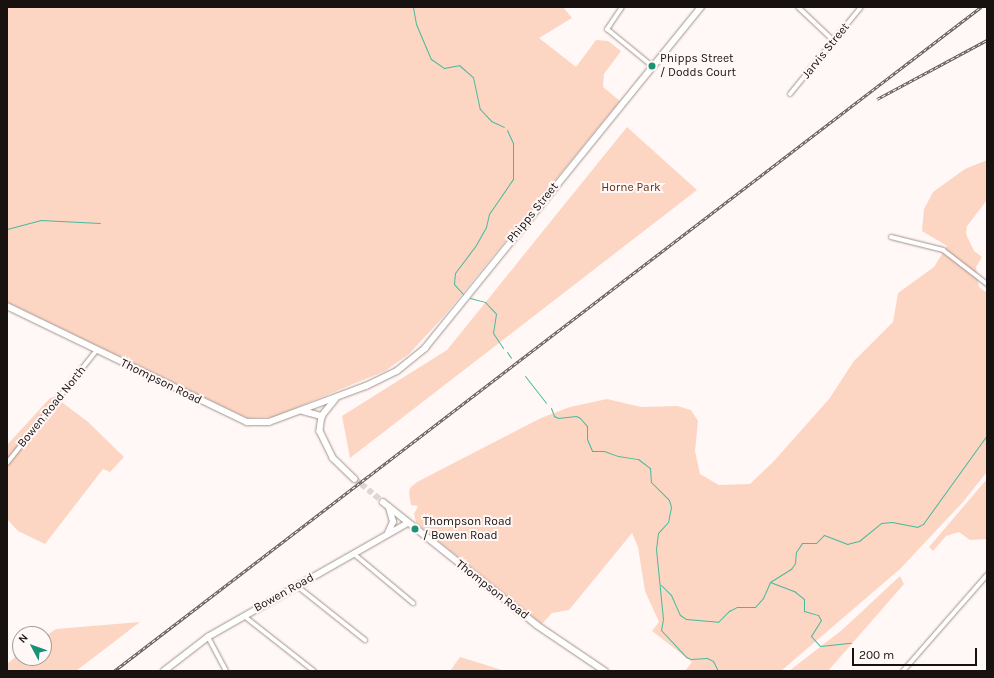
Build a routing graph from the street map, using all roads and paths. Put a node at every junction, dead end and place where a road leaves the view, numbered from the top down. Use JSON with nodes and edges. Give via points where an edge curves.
{"nodes":[{"id":1,"x":622,"y":7,"type":"edge"},
{"id":2,"x":702,"y":7,"type":"edge"},
{"id":3,"x":798,"y":7,"type":"edge"},
{"id":4,"x":861,"y":7,"type":"edge"},
{"id":5,"x":834,"y":41,"type":"junction"},
{"id":6,"x":652,"y":66,"type":"junction"},
{"id":7,"x":790,"y":94,"type":"dead end"},
{"id":8,"x":891,"y":237,"type":"dead end"},
{"id":9,"x":987,"y":284,"type":"edge"},
{"id":10,"x":7,"y":306,"type":"edge"},
{"id":11,"x":96,"y":351,"type":"junction"},
{"id":12,"x":345,"y":394,"type":"junction"},
{"id":13,"x":300,"y":411,"type":"junction"},
{"id":14,"x":322,"y":416,"type":"junction"},
{"id":15,"x":7,"y":463,"type":"edge"},
{"id":16,"x":355,"y":479,"type":"tunnel mouth"},
{"id":17,"x":408,"y":522,"type":"junction"},
{"id":18,"x":380,"y":540,"type":"junction"},
{"id":19,"x":354,"y":554,"type":"junction"},
{"id":20,"x":987,"y":576,"type":"edge"},
{"id":21,"x":297,"y":586,"type":"junction"},
{"id":22,"x":413,"y":603,"type":"dead end"},
{"id":23,"x":244,"y":616,"type":"junction"},
{"id":24,"x":208,"y":638,"type":"junction"},
{"id":25,"x":365,"y":640,"type":"dead end"},
{"id":26,"x":224,"y":670,"type":"edge"},
{"id":27,"x":164,"y":671,"type":"edge"},
{"id":28,"x":314,"y":671,"type":"edge"},
{"id":29,"x":606,"y":671,"type":"edge"},
{"id":30,"x":903,"y":671,"type":"edge"}],
"edges":[{"from":1,"to":6,"type":"street","via":[[607,29]]},
{"from":2,"to":6,"type":"main road","name":"Phipps Street"},
{"from":3,"to":5,"type":"street"},
{"from":4,"to":5,"type":"street","name":"Jarvis Street"},
{"from":5,"to":7,"type":"street","name":"Jarvis Street"},
{"from":6,"to":12,"type":"main road","name":"Phipps Street","via":[[424,348],[397,371]]},
{"from":8,"to":9,"type":"street","via":[[943,250]]},
{"from":10,"to":11,"type":"main road","name":"Thompson Road"},
{"from":11,"to":13,"type":"main road","name":"Thompson Road","via":[[247,422],[269,422]]},
{"from":11,"to":15,"type":"street","name":"Bowen Road North"},
{"from":12,"to":13,"type":"main road","name":"Thompson Road"},
{"from":12,"to":14,"type":"main road","via":[[333,402]]},
{"from":13,"to":14,"type":"main road"},
{"from":14,"to":16,"type":"main road","via":[[320,431],[326,447],[338,464]]},
{"from":17,"to":18,"type":"main road","name":"Bowen Road"},
{"from":17,"to":18,"type":"main road","name":"Thompson Road","via":[[384,503],[391,511],[393,522],[388,533]]},
{"from":17,"to":29,"type":"main road","name":"Thompson Road","via":[[537,625]]},
{"from":18,"to":19,"type":"main road","name":"Bowen Road"},
{"from":19,"to":21,"type":"main road","name":"Bowen Road"},
{"from":19,"to":22,"type":"street"},
{"from":20,"to":30,"type":"street"},
{"from":21,"to":23,"type":"main road","name":"Bowen Road"},
{"from":21,"to":25,"type":"street"},
{"from":23,"to":24,"type":"main road","name":"Bowen Road"},
{"from":23,"to":28,"type":"street"},
{"from":24,"to":26,"type":"street"},
{"from":24,"to":27,"type":"main road","name":"Bowen Road"}]}
